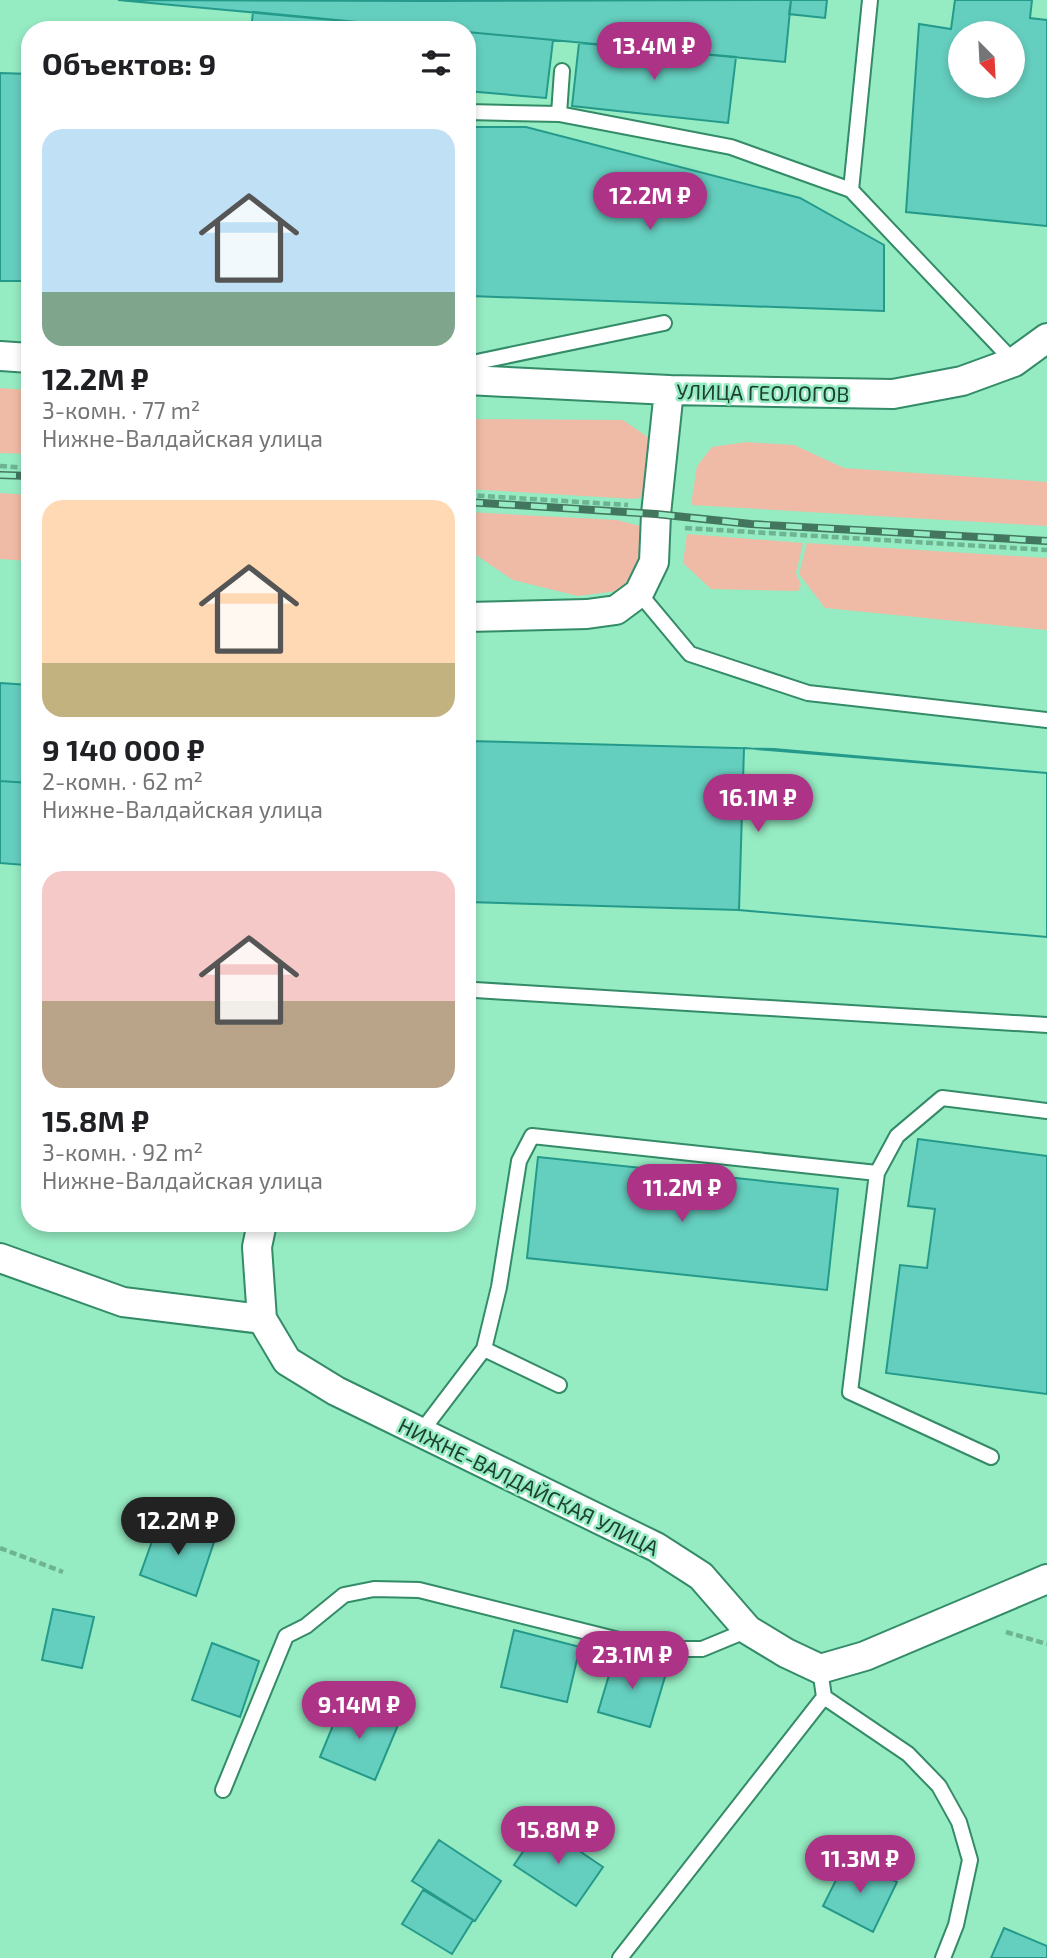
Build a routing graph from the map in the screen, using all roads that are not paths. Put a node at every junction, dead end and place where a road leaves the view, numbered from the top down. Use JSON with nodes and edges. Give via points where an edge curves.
{"nodes":[{"id":1,"x":870,"y":0,"type":"edge"},
{"id":2,"x":562,"y":71,"type":"dead end"},
{"id":3,"x":476,"y":112,"type":"edge"},
{"id":4,"x":559,"y":114,"type":"junction"},
{"id":5,"x":851,"y":190,"type":"junction"},
{"id":6,"x":664,"y":323,"type":"dead end"},
{"id":7,"x":1047,"y":338,"type":"edge"},
{"id":8,"x":0,"y":356,"type":"edge"},
{"id":9,"x":21,"y":357,"type":"edge"},
{"id":10,"x":476,"y":362,"type":"edge"},
{"id":11,"x":1014,"y":362,"type":"junction"},
{"id":12,"x":476,"y":380,"type":"edge"},
{"id":13,"x":669,"y":390,"type":"junction"},
{"id":14,"x":639,"y":593,"type":"junction"},
{"id":15,"x":476,"y":617,"type":"edge"},
{"id":16,"x":1047,"y":720,"type":"edge"},
{"id":17,"x":476,"y":990,"type":"edge"},
{"id":18,"x":1047,"y":1025,"type":"edge"},
{"id":19,"x":1047,"y":1111,"type":"edge"},
{"id":20,"x":877,"y":1173,"type":"junction"},
{"id":21,"x":260,"y":1232,"type":"edge"},
{"id":22,"x":0,"y":1258,"type":"edge"},
{"id":23,"x":262,"y":1319,"type":"junction"},
{"id":24,"x":484,"y":1349,"type":"junction"},
{"id":25,"x":559,"y":1385,"type":"dead end"},
{"id":26,"x":421,"y":1432,"type":"junction"},
{"id":27,"x":991,"y":1457,"type":"dead end"},
{"id":28,"x":1047,"y":1579,"type":"edge"},
{"id":29,"x":748,"y":1630,"type":"junction"},
{"id":30,"x":820,"y":1669,"type":"junction"},
{"id":31,"x":824,"y":1697,"type":"junction"},
{"id":32,"x":223,"y":1790,"type":"dead end"},
{"id":33,"x":620,"y":1958,"type":"edge"},
{"id":34,"x":943,"y":1958,"type":"edge"}],
"edges":[{"from":1,"to":5,"type":"lane"},
{"from":2,"to":4,"type":"lane"},
{"from":3,"to":4,"type":"lane"},
{"from":4,"to":5,"type":"lane","via":[[731,147]]},
{"from":5,"to":11,"type":"lane"},
{"from":6,"to":10,"type":"lane"},
{"from":7,"to":11,"type":"street","name":"УЛИЦА ГЕОЛОГОВ"},
{"from":8,"to":9,"type":"street"},
{"from":11,"to":13,"type":"street","name":"УЛИЦА ГЕОЛОГОВ","via":[[962,381],[893,394]]},
{"from":12,"to":13,"type":"street","name":"УЛИЦА ГЕОЛОГОВ"},
{"from":13,"to":14,"type":"street","via":[[654,562]]},
{"from":14,"to":15,"type":"street","via":[[616,610]]},
{"from":14,"to":16,"type":"lane","via":[[690,654],[808,693]]},
{"from":17,"to":18,"type":"lane"},
{"from":19,"to":20,"type":"lane","via":[[942,1098],[897,1136]]},
{"from":20,"to":24,"type":"lane","via":[[532,1136],[519,1161]]},
{"from":20,"to":27,"type":"lane","via":[[850,1392]]},
{"from":21,"to":23,"type":"street"},
{"from":22,"to":23,"type":"street","via":[[123,1302]]},
{"from":23,"to":26,"type":"street","name":"НИЖНЕ-ВАЛДАЙСКАЯ УЛИЦА","via":[[287,1362]]},
{"from":24,"to":25,"type":"lane"},
{"from":24,"to":26,"type":"lane"},
{"from":26,"to":29,"type":"street","name":"НИЖНЕ-ВАЛДАЙСКАЯ УЛИЦА","via":[[656,1547],[701,1576]]},
{"from":28,"to":30,"type":"street","via":[[865,1656]]},
{"from":29,"to":30,"type":"street","name":"НИЖНЕ-ВАЛДАЙСКАЯ УЛИЦА"},
{"from":29,"to":32,"type":"lane","via":[[702,1650],[656,1648],[419,1590],[374,1589],[344,1595],[286,1636]]},
{"from":30,"to":31,"type":"lane"},
{"from":31,"to":33,"type":"lane"},
{"from":31,"to":34,"type":"lane","via":[[908,1754],[939,1786],[959,1822],[970,1860],[956,1925]]}]}
